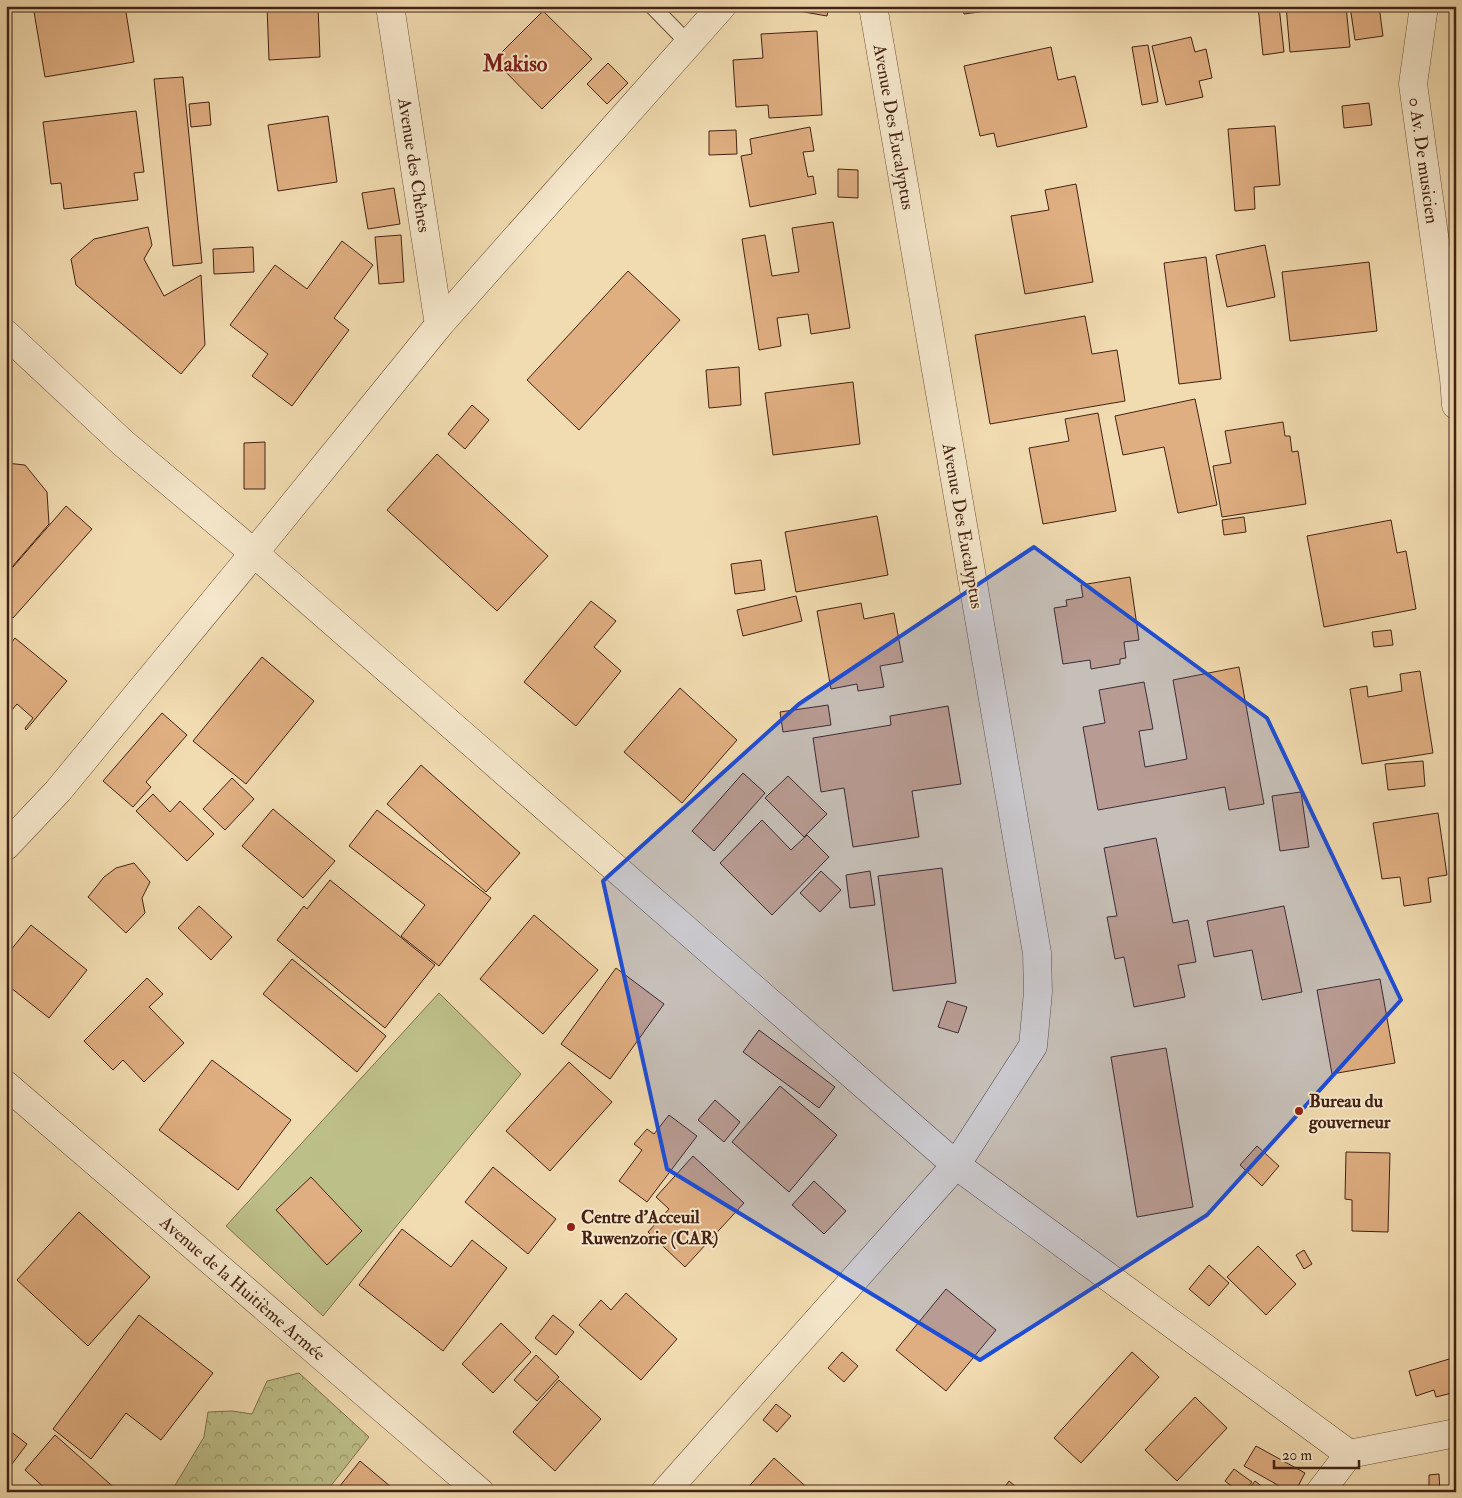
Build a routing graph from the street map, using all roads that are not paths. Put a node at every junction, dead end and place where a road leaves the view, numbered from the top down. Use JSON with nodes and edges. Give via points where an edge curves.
{"nodes":[{"id":1,"x":390,"y":6,"type":"edge"},
{"id":2,"x":652,"y":6,"type":"edge"},
{"id":3,"x":722,"y":6,"type":"edge"},
{"id":4,"x":873,"y":6,"type":"edge"},
{"id":5,"x":1424,"y":6,"type":"edge"},
{"id":6,"x":689,"y":44,"type":"junction"},
{"id":7,"x":439,"y":326,"type":"junction"},
{"id":8,"x":6,"y":334,"type":"edge"},
{"id":9,"x":1456,"y":405,"type":"edge"},
{"id":10,"x":254,"y":553,"type":"junction"},
{"id":11,"x":6,"y":846,"type":"edge"},
{"id":12,"x":6,"y":1085,"type":"edge"},
{"id":13,"x":956,"y":1165,"type":"junction"},
{"id":14,"x":1456,"y":1433,"type":"edge"},
{"id":15,"x":1349,"y":1454,"type":"junction"},
{"id":16,"x":480,"y":1492,"type":"edge"},
{"id":17,"x":665,"y":1492,"type":"edge"},
{"id":18,"x":1320,"y":1492,"type":"edge"}],
"edges":[{"from":1,"to":7,"type":"street","name":"Avenue des Chênes"},
{"from":2,"to":6,"type":"lane"},
{"from":3,"to":6,"type":"street"},
{"from":4,"to":13,"type":"street","name":"Avenue Des Eucalyptus","via":[[1038,953],[1033,1046]]},
{"from":5,"to":9,"type":"street","name":"0 Av. De musicien","via":[[1413,84]]},
{"from":6,"to":7,"type":"street"},
{"from":7,"to":10,"type":"street"},
{"from":8,"to":10,"type":"street","via":[[124,443]]},
{"from":10,"to":11,"type":"street","via":[[58,791]]},
{"from":10,"to":13,"type":"street"},
{"from":12,"to":16,"type":"street","name":"Avenue de la Huitième Armée"},
{"from":13,"to":15,"type":"street"},
{"from":13,"to":17,"type":"street"},
{"from":14,"to":15,"type":"street"},
{"from":15,"to":18,"type":"street"}]}
